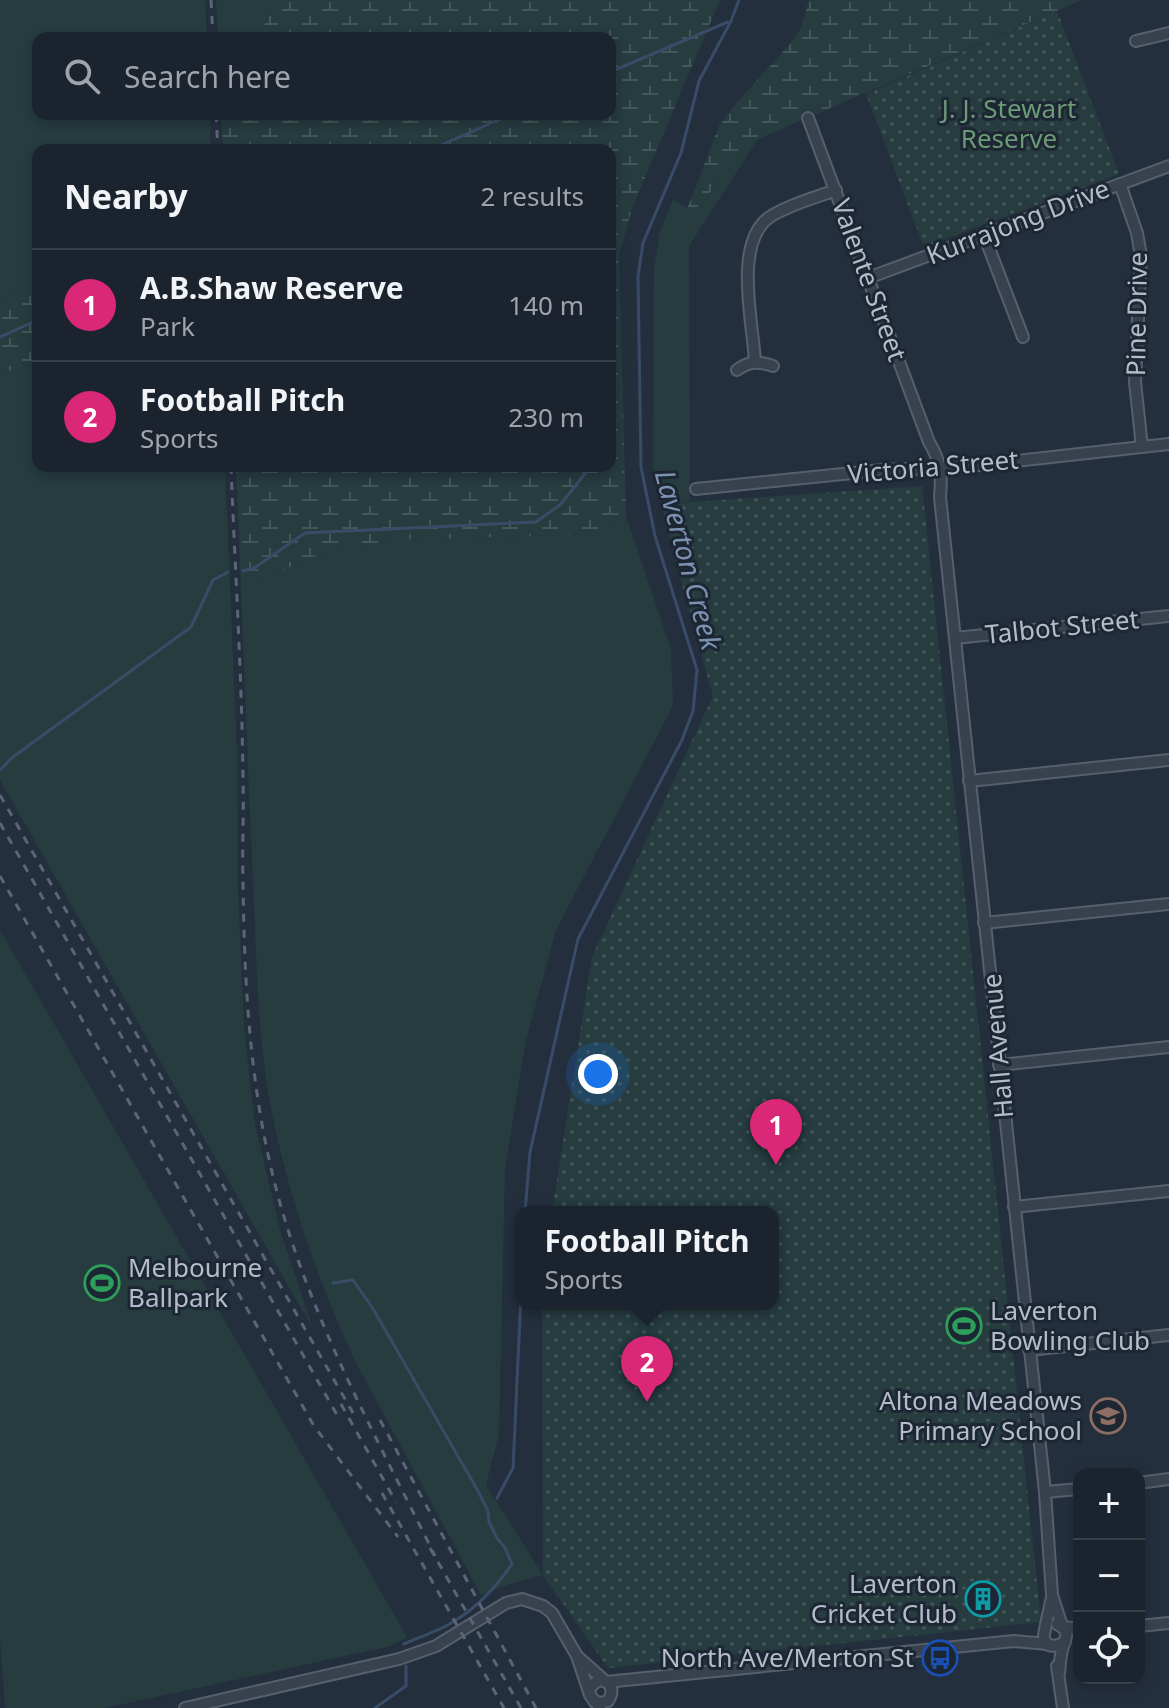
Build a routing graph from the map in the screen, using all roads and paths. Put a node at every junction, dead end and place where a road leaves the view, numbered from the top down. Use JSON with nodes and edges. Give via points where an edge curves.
{"nodes":[{"id":1,"x":1169,"y":33,"type":"edge"},
{"id":2,"x":1136,"y":41,"type":"dead end"},
{"id":3,"x":808,"y":118,"type":"dead end"},
{"id":4,"x":1169,"y":166,"type":"edge"},
{"id":5,"x":1120,"y":184,"type":"junction"},
{"id":6,"x":836,"y":190,"type":"junction"},
{"id":7,"x":984,"y":235,"type":"junction"},
{"id":8,"x":868,"y":278,"type":"junction"},
{"id":9,"x":1023,"y":337,"type":"dead end"},
{"id":10,"x":755,"y":362,"type":"junction"},
{"id":11,"x":773,"y":366,"type":"dead end"},
{"id":12,"x":737,"y":370,"type":"dead end"},
{"id":13,"x":1169,"y":444,"type":"edge"},
{"id":14,"x":1142,"y":447,"type":"junction"},
{"id":15,"x":937,"y":469,"type":"junction"},
{"id":16,"x":696,"y":489,"type":"dead end"},
{"id":17,"x":1169,"y":616,"type":"edge"},
{"id":18,"x":955,"y":638,"type":"junction"},
{"id":19,"x":1169,"y":760,"type":"edge"},
{"id":20,"x":969,"y":781,"type":"junction"},
{"id":21,"x":1169,"y":904,"type":"edge"},
{"id":22,"x":984,"y":923,"type":"junction"},
{"id":23,"x":1169,"y":1047,"type":"edge"},
{"id":24,"x":999,"y":1065,"type":"junction"},
{"id":25,"x":1169,"y":1191,"type":"edge"},
{"id":26,"x":1014,"y":1207,"type":"junction"},
{"id":27,"x":1169,"y":1335,"type":"edge"},
{"id":28,"x":1029,"y":1350,"type":"junction"},
{"id":29,"x":1169,"y":1479,"type":"edge"},
{"id":30,"x":1145,"y":1482,"type":"edge"},
{"id":31,"x":1073,"y":1490,"type":"edge"},
{"id":32,"x":1045,"y":1492,"type":"junction"},
{"id":33,"x":1052,"y":1595,"type":"junction"},
{"id":34,"x":1169,"y":1623,"type":"edge"},
{"id":35,"x":1145,"y":1625,"type":"edge"},
{"id":36,"x":1062,"y":1626,"type":"junction"},
{"id":37,"x":1073,"y":1628,"type":"edge"},
{"id":38,"x":1046,"y":1629,"type":"junction"},
{"id":39,"x":1073,"y":1639,"type":"edge"},
{"id":40,"x":1014,"y":1641,"type":"junction"},
{"id":41,"x":1065,"y":1642,"type":"junction"},
{"id":42,"x":1049,"y":1645,"type":"junction"},
{"id":43,"x":577,"y":1656,"type":"junction"},
{"id":44,"x":1059,"y":1673,"type":"junction"},
{"id":45,"x":644,"y":1679,"type":"junction"},
{"id":46,"x":606,"y":1682,"type":"junction"},
{"id":47,"x":594,"y":1700,"type":"edge"},
{"id":48,"x":612,"y":1700,"type":"edge"},
{"id":49,"x":185,"y":1708,"type":"edge"},
{"id":50,"x":1063,"y":1708,"type":"edge"}],
"edges":[{"from":1,"to":2,"type":"street"},
{"from":3,"to":6,"type":"street","name":"Valente Street"},
{"from":4,"to":5,"type":"street","name":"Kurrajong Drive"},
{"from":5,"to":7,"type":"street","name":"Kurrajong Drive"},
{"from":5,"to":14,"type":"street","name":"Pine Drive","via":[[1141,256],[1135,382]]},
{"from":6,"to":8,"type":"street","name":"Valente Street"},
{"from":6,"to":10,"type":"street","via":[[779,212],[755,234],[747,266]]},
{"from":7,"to":8,"type":"street","name":"Kurrajong Drive"},
{"from":7,"to":9,"type":"street"},
{"from":8,"to":15,"type":"street","name":"Valente Street","via":[[939,458]]},
{"from":10,"to":11,"type":"street"},
{"from":10,"to":12,"type":"street"},
{"from":13,"to":14,"type":"street","name":"Victoria Street"},
{"from":14,"to":15,"type":"street","name":"Victoria Street"},
{"from":15,"to":16,"type":"street","name":"Victoria Street"},
{"from":15,"to":18,"type":"street","name":"Hall Avenue"},
{"from":17,"to":18,"type":"street","name":"Talbot Street"},
{"from":18,"to":20,"type":"street","name":"Hall Avenue"},
{"from":19,"to":20,"type":"street"},
{"from":20,"to":22,"type":"street","name":"Hall Avenue"},
{"from":21,"to":22,"type":"street"},
{"from":22,"to":24,"type":"street","name":"Hall Avenue"},
{"from":23,"to":24,"type":"street"},
{"from":24,"to":26,"type":"street","name":"Hall Avenue"},
{"from":25,"to":26,"type":"street"},
{"from":26,"to":28,"type":"street","name":"Hall Avenue"},
{"from":27,"to":28,"type":"street"},
{"from":28,"to":32,"type":"street","name":"Hall Avenue"},
{"from":29,"to":30,"type":"street"},
{"from":31,"to":32,"type":"street"},
{"from":32,"to":33,"type":"street","name":"Hall Avenue"},
{"from":33,"to":36,"type":"street","name":"Hall Avenue"},
{"from":33,"to":38,"type":"street","name":"Hall Avenue"},
{"from":34,"to":35,"type":"street"},
{"from":36,"to":37,"type":"street"},
{"from":36,"to":38,"type":"street"},
{"from":36,"to":41,"type":"street"},
{"from":38,"to":40,"type":"street"},
{"from":38,"to":42,"type":"street"},
{"from":39,"to":41,"type":"street"},
{"from":40,"to":42,"type":"street"},
{"from":40,"to":45,"type":"street"},
{"from":41,"to":42,"type":"street"},
{"from":41,"to":44,"type":"street"},
{"from":42,"to":44,"type":"street"},
{"from":43,"to":46,"type":"street"},
{"from":43,"to":47,"type":"street"},
{"from":43,"to":49,"type":"street","via":[[552,1613],[522,1599],[506,1603],[436,1646],[399,1659]]},
{"from":44,"to":50,"type":"street"},
{"from":45,"to":46,"type":"street"},
{"from":45,"to":48,"type":"street"},
{"from":46,"to":47,"type":"street","via":[[595,1682]]},
{"from":46,"to":48,"type":"street"},
{"from":47,"to":48,"type":"street"}]}
